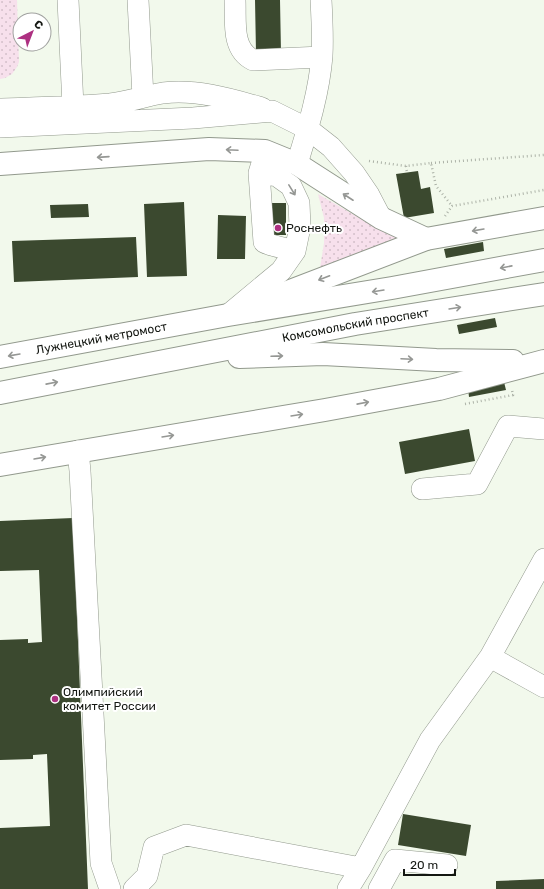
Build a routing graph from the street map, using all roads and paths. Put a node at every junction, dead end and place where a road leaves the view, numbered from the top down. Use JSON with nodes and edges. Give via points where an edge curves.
{"nodes":[{"id":1,"x":68,"y":0,"type":"edge"},
{"id":2,"x":138,"y":0,"type":"edge"},
{"id":3,"x":235,"y":0,"type":"edge"},
{"id":4,"x":321,"y":0,"type":"edge"},
{"id":5,"x":322,"y":57,"type":"junction"},
{"id":6,"x":143,"y":96,"type":"junction"},
{"id":7,"x":73,"y":106,"type":"junction"},
{"id":8,"x":0,"y":109,"type":"edge"},
{"id":9,"x":272,"y":112,"type":"junction"},
{"id":10,"x":0,"y":127,"type":"edge"},
{"id":11,"x":308,"y":129,"type":"junction"},
{"id":12,"x":265,"y":151,"type":"junction"},
{"id":13,"x":544,"y":155,"type":"edge"},
{"id":14,"x":366,"y":161,"type":"dead end"},
{"id":15,"x":431,"y":163,"type":"junction"},
{"id":16,"x":0,"y":164,"type":"edge"},
{"id":17,"x":297,"y":164,"type":"junction"},
{"id":18,"x":406,"y":166,"type":"junction"},
{"id":19,"x":407,"y":172,"type":"dead end"},
{"id":20,"x":260,"y":173,"type":"junction"},
{"id":21,"x":544,"y":190,"type":"edge"},
{"id":22,"x":452,"y":206,"type":"junction"},
{"id":23,"x":446,"y":216,"type":"dead end"},
{"id":24,"x":381,"y":218,"type":"junction"},
{"id":25,"x":544,"y":218,"type":"edge"},
{"id":26,"x":426,"y":239,"type":"junction"},
{"id":27,"x":295,"y":251,"type":"junction"},
{"id":28,"x":544,"y":260,"type":"edge"},
{"id":29,"x":544,"y":294,"type":"edge"},
{"id":30,"x":228,"y":315,"type":"junction"},
{"id":31,"x":0,"y":357,"type":"edge"},
{"id":32,"x":168,"y":360,"type":"junction"},
{"id":33,"x":542,"y":361,"type":"edge"},
{"id":34,"x":512,"y":388,"type":"dead end"},
{"id":35,"x":0,"y":393,"type":"edge"},
{"id":36,"x":513,"y":395,"type":"dead end"},
{"id":37,"x":544,"y":429,"type":"edge"},
{"id":38,"x":78,"y":451,"type":"junction"},
{"id":39,"x":0,"y":465,"type":"edge"},
{"id":40,"x":422,"y":489,"type":"dead end"},
{"id":41,"x":544,"y":559,"type":"edge"},
{"id":42,"x":490,"y":657,"type":"junction"},
{"id":43,"x":544,"y":686,"type":"edge"},
{"id":44,"x":447,"y":866,"type":"dead end"},
{"id":45,"x":361,"y":868,"type":"junction"},
{"id":46,"x":110,"y":889,"type":"edge"},
{"id":47,"x":134,"y":889,"type":"edge"},
{"id":48,"x":348,"y":889,"type":"edge"},
{"id":49,"x":379,"y":889,"type":"edge"}],
"edges":[{"from":1,"to":7,"type":"lane"},
{"from":2,"to":6,"type":"lane"},
{"from":3,"to":5,"type":"lane","via":[[237,39],[239,47],[247,57],[253,60]]},
{"from":4,"to":5,"type":"lane"},
{"from":5,"to":11,"type":"lane"},
{"from":6,"to":7,"type":"lane","via":[[110,104]]},
{"from":6,"to":9,"type":"lane","via":[[196,93],[235,100]]},
{"from":7,"to":8,"type":"lane"},
{"from":9,"to":10,"type":"lane"},
{"from":9,"to":11,"type":"lane"},
{"from":11,"to":17,"type":"lane"},
{"from":11,"to":24,"type":"lane","via":[[345,162],[369,195]]},
{"from":12,"to":16,"type":"main road","one_way":true,"via":[[209,149]]},
{"from":12,"to":17,"type":"main road"},
{"from":12,"to":20,"type":"lane"},
{"from":13,"to":15,"type":"path"},
{"from":14,"to":18,"type":"path"},
{"from":15,"to":18,"type":"path"},
{"from":15,"to":22,"type":"path","via":[[436,186]]},
{"from":24,"to":17,"type":"main road","one_way":true},
{"from":18,"to":19,"type":"path"},
{"from":20,"to":27,"type":"lane","one_way":true,"via":[[277,176],[291,186],[299,203],[300,228]]},
{"from":20,"to":27,"type":"lane","via":[[264,242]]},
{"from":21,"to":22,"type":"path"},
{"from":22,"to":23,"type":"path"},
{"from":24,"to":26,"type":"main road"},
{"from":25,"to":26,"type":"main road","one_way":true},
{"from":26,"to":30,"type":"main road","one_way":true},
{"from":27,"to":30,"type":"lane","via":[[282,271]]},
{"from":28,"to":30,"type":"main road","one_way":true},
{"from":32,"to":29,"type":"main road","name":"Комсомольский проспект","one_way":true,"via":[[355,324]]},
{"from":30,"to":31,"type":"main road","name":"Лужнецкий метромост","one_way":true},
{"from":32,"to":33,"type":"main road","one_way":true,"via":[[323,354],[436,360]]},
{"from":35,"to":32,"type":"main road","one_way":true},
{"from":38,"to":33,"type":"main road","one_way":true,"via":[[439,389]]},
{"from":34,"to":36,"type":"path"},
{"from":37,"to":40,"type":"lane","via":[[508,426],[477,484]]},
{"from":39,"to":38,"type":"main road","one_way":true},
{"from":38,"to":46,"type":"lane","via":[[101,863]]},
{"from":41,"to":42,"type":"lane"},
{"from":42,"to":43,"type":"lane"},
{"from":42,"to":45,"type":"lane","via":[[430,740]]},
{"from":44,"to":49,"type":"lane","via":[[395,860]]},
{"from":45,"to":47,"type":"lane","via":[[186,835],[154,847],[148,876]]},
{"from":45,"to":48,"type":"lane"}]}
